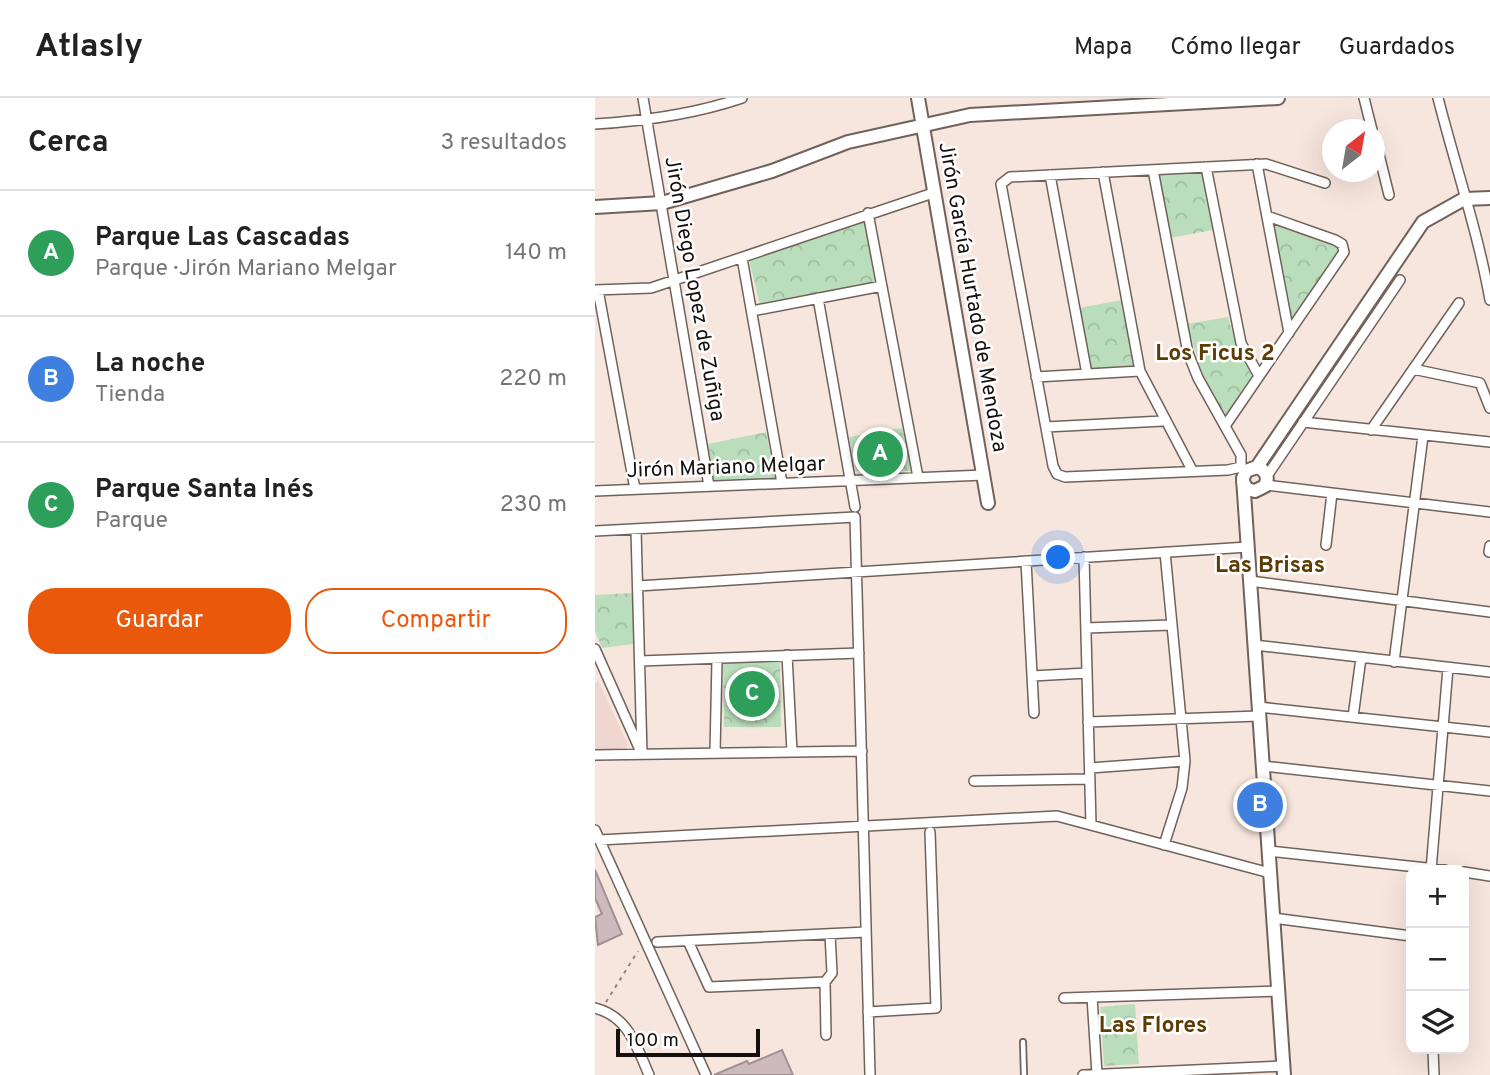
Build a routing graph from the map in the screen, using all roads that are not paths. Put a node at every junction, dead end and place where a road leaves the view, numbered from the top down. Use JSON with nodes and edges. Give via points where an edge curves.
{"nodes":[{"id":1,"x":643,"y":98,"type":"edge"},
{"id":2,"x":743,"y":98,"type":"edge"},
{"id":3,"x":918,"y":98,"type":"edge"},
{"id":4,"x":1278,"y":98,"type":"edge"},
{"id":5,"x":1364,"y":98,"type":"edge"},
{"id":6,"x":1438,"y":98,"type":"edge"},
{"id":7,"x":1262,"y":99,"type":"edge"},
{"id":8,"x":1197,"y":100,"type":"edge"},
{"id":9,"x":715,"y":103,"type":"edge"},
{"id":10,"x":1369,"y":119,"type":"edge"},
{"id":11,"x":647,"y":120,"type":"junction"},
{"id":12,"x":595,"y":124,"type":"edge"},
{"id":13,"x":923,"y":124,"type":"junction"},
{"id":14,"x":1257,"y":164,"type":"junction"},
{"id":15,"x":1206,"y":167,"type":"junction"},
{"id":16,"x":1153,"y":170,"type":"junction"},
{"id":17,"x":1103,"y":172,"type":"junction"},
{"id":18,"x":1050,"y":175,"type":"junction"},
{"id":19,"x":1385,"y":180,"type":"edge"},
{"id":20,"x":1325,"y":183,"type":"dead end"},
{"id":21,"x":933,"y":194,"type":"junction"},
{"id":22,"x":1389,"y":195,"type":"dead end"},
{"id":23,"x":1490,"y":198,"type":"edge"},
{"id":24,"x":1464,"y":199,"type":"junction"},
{"id":25,"x":662,"y":203,"type":"junction"},
{"id":26,"x":595,"y":206,"type":"edge"},
{"id":27,"x":868,"y":213,"type":"junction"},
{"id":28,"x":1267,"y":216,"type":"junction"},
{"id":29,"x":742,"y":258,"type":"junction"},
{"id":30,"x":1486,"y":259,"type":"edge"},
{"id":31,"x":675,"y":279,"type":"junction"},
{"id":32,"x":1400,"y":280,"type":"dead end"},
{"id":33,"x":882,"y":286,"type":"junction"},
{"id":34,"x":596,"y":290,"type":"edge"},
{"id":35,"x":818,"y":298,"type":"junction"},
{"id":36,"x":1490,"y":300,"type":"edge"},
{"id":37,"x":1459,"y":303,"type":"dead end"},
{"id":38,"x":752,"y":311,"type":"junction"},
{"id":39,"x":1289,"y":333,"type":"junction"},
{"id":40,"x":1413,"y":369,"type":"junction"},
{"id":41,"x":1140,"y":371,"type":"junction"},
{"id":42,"x":1087,"y":374,"type":"junction"},
{"id":43,"x":1259,"y":376,"type":"junction"},
{"id":44,"x":1036,"y":377,"type":"junction"},
{"id":45,"x":1490,"y":408,"type":"edge"},
{"id":46,"x":1163,"y":421,"type":"junction"},
{"id":47,"x":1303,"y":422,"type":"junction"},
{"id":48,"x":1225,"y":426,"type":"junction"},
{"id":49,"x":1046,"y":427,"type":"junction"},
{"id":50,"x":1371,"y":430,"type":"junction"},
{"id":51,"x":1423,"y":436,"type":"junction"},
{"id":52,"x":1490,"y":442,"type":"edge"},
{"id":53,"x":1192,"y":470,"type":"junction"},
{"id":54,"x":983,"y":475,"type":"junction"},
{"id":55,"x":918,"y":477,"type":"junction"},
{"id":56,"x":1254,"y":477,"type":"junction"},
{"id":57,"x":850,"y":480,"type":"junction"},
{"id":58,"x":782,"y":483,"type":"junction"},
{"id":59,"x":709,"y":486,"type":"junction"},
{"id":60,"x":635,"y":489,"type":"junction"},
{"id":61,"x":595,"y":491,"type":"edge"},
{"id":62,"x":1332,"y":492,"type":"junction"},
{"id":63,"x":1415,"y":502,"type":"junction"},
{"id":64,"x":988,"y":503,"type":"dead end"},
{"id":65,"x":855,"y":507,"type":"dead end"},
{"id":66,"x":1490,"y":512,"type":"edge"},
{"id":67,"x":636,"y":530,"type":"junction"},
{"id":68,"x":595,"y":531,"type":"edge"},
{"id":69,"x":1326,"y":545,"type":"dead end"},
{"id":70,"x":1490,"y":546,"type":"edge"},
{"id":71,"x":1248,"y":547,"type":"junction"},
{"id":72,"x":1165,"y":552,"type":"junction"},
{"id":73,"x":1489,"y":552,"type":"edge"},
{"id":74,"x":1084,"y":558,"type":"junction"},
{"id":75,"x":1026,"y":561,"type":"junction"},
{"id":76,"x":857,"y":572,"type":"junction"},
{"id":77,"x":1250,"y":581,"type":"junction"},
{"id":78,"x":638,"y":586,"type":"junction"},
{"id":79,"x":1402,"y":600,"type":"junction"},
{"id":80,"x":1490,"y":612,"type":"edge"},
{"id":81,"x":1171,"y":625,"type":"junction"},
{"id":82,"x":1086,"y":628,"type":"junction"},
{"id":83,"x":1254,"y":645,"type":"junction"},
{"id":84,"x":595,"y":649,"type":"edge"},
{"id":85,"x":859,"y":653,"type":"junction"},
{"id":86,"x":787,"y":654,"type":"junction"},
{"id":87,"x":1361,"y":658,"type":"junction"},
{"id":88,"x":716,"y":660,"type":"junction"},
{"id":89,"x":640,"y":662,"type":"junction"},
{"id":90,"x":1394,"y":662,"type":"junction"},
{"id":91,"x":1448,"y":668,"type":"junction"},
{"id":92,"x":1490,"y":672,"type":"edge"},
{"id":93,"x":1087,"y":674,"type":"junction"},
{"id":94,"x":1032,"y":676,"type":"junction"},
{"id":95,"x":1259,"y":711,"type":"junction"},
{"id":96,"x":1034,"y":713,"type":"dead end"},
{"id":97,"x":1353,"y":717,"type":"junction"},
{"id":98,"x":1180,"y":719,"type":"junction"},
{"id":99,"x":1088,"y":722,"type":"junction"},
{"id":100,"x":1444,"y":726,"type":"junction"},
{"id":101,"x":1490,"y":732,"type":"edge"},
{"id":102,"x":862,"y":751,"type":"junction"},
{"id":103,"x":792,"y":752,"type":"junction"},
{"id":104,"x":715,"y":753,"type":"junction"},
{"id":105,"x":642,"y":754,"type":"junction"},
{"id":106,"x":595,"y":755,"type":"edge"},
{"id":107,"x":1185,"y":761,"type":"junction"},
{"id":108,"x":1263,"y":766,"type":"junction"},
{"id":109,"x":1090,"y":768,"type":"junction"},
{"id":110,"x":1090,"y":779,"type":"junction"},
{"id":111,"x":974,"y":781,"type":"dead end"},
{"id":112,"x":1440,"y":786,"type":"junction"},
{"id":113,"x":1490,"y":792,"type":"edge"},
{"id":114,"x":863,"y":824,"type":"junction"},
{"id":115,"x":1091,"y":825,"type":"junction"},
{"id":116,"x":930,"y":832,"type":"dead end"},
{"id":117,"x":596,"y":837,"type":"edge"},
{"id":118,"x":1164,"y":845,"type":"junction"},
{"id":119,"x":1269,"y":851,"type":"junction"},
{"id":120,"x":1431,"y":865,"type":"edge"},
{"id":121,"x":1406,"y":866,"type":"edge"},
{"id":122,"x":1270,"y":873,"type":"junction"},
{"id":123,"x":1469,"y":874,"type":"edge"},
{"id":124,"x":1490,"y":876,"type":"edge"},
{"id":125,"x":1273,"y":918,"type":"junction"},
{"id":126,"x":866,"y":932,"type":"junction"},
{"id":127,"x":830,"y":934,"type":"junction"},
{"id":128,"x":1406,"y":935,"type":"edge"},
{"id":129,"x":688,"y":941,"type":"junction"},
{"id":130,"x":657,"y":942,"type":"dead end"},
{"id":131,"x":825,"y":982,"type":"junction"},
{"id":132,"x":1278,"y":991,"type":"junction"},
{"id":133,"x":1092,"y":997,"type":"junction"},
{"id":134,"x":1064,"y":998,"type":"dead end"},
{"id":135,"x":598,"y":1008,"type":"edge"},
{"id":136,"x":869,"y":1012,"type":"junction"},
{"id":137,"x":826,"y":1035,"type":"dead end"},
{"id":138,"x":1023,"y":1042,"type":"dead end"},
{"id":139,"x":1433,"y":1054,"type":"edge"},
{"id":140,"x":1284,"y":1071,"type":"edge"},
{"id":141,"x":1097,"y":1074,"type":"edge"},
{"id":142,"x":649,"y":1075,"type":"edge"},
{"id":143,"x":706,"y":1075,"type":"edge"},
{"id":144,"x":870,"y":1075,"type":"edge"},
{"id":145,"x":1024,"y":1075,"type":"edge"},
{"id":146,"x":1083,"y":1075,"type":"edge"},
{"id":147,"x":1434,"y":1075,"type":"edge"}],
"edges":[{"from":1,"to":11,"type":"street","name":"Jirón Diego Lopez de Zuñiga"},
{"from":2,"to":9,"type":"street"},
{"from":3,"to":13,"type":"street","name":"Jirón García Hurtado de Mendoza"},
{"from":4,"to":7,"type":"street"},
{"from":5,"to":10,"type":"street"},
{"from":6,"to":24,"type":"street"},
{"from":7,"to":8,"type":"street"},
{"from":8,"to":13,"type":"street","via":[[970,114]]},
{"from":9,"to":11,"type":"street"},
{"from":11,"to":12,"type":"street"},
{"from":11,"to":25,"type":"street","name":"Jirón Diego Lopez de Zuñiga"},
{"from":13,"to":21,"type":"street","name":"Jirón García Hurtado de Mendoza"},
{"from":13,"to":25,"type":"street","via":[[848,142],[772,171]]},
{"from":14,"to":15,"type":"street"},
{"from":14,"to":20,"type":"street"},
{"from":14,"to":28,"type":"street"},
{"from":15,"to":16,"type":"street"},
{"from":15,"to":43,"type":"street","via":[[1241,343]]},
{"from":16,"to":17,"type":"street"},
{"from":16,"to":48,"type":"street","via":[[1188,353]]},
{"from":17,"to":18,"type":"street"},
{"from":17,"to":41,"type":"street"},
{"from":18,"to":42,"type":"street"},
{"from":18,"to":44,"type":"street","via":[[1010,177],[1000,187]]},
{"from":19,"to":22,"type":"street"},
{"from":21,"to":27,"type":"street"},
{"from":21,"to":54,"type":"street","name":"Jirón García Hurtado de Mendoza"},
{"from":23,"to":24,"type":"street"},
{"from":24,"to":30,"type":"street"},
{"from":24,"to":56,"type":"street","via":[[1419,227]]},
{"from":25,"to":26,"type":"street"},
{"from":25,"to":31,"type":"street","name":"Jirón Diego Lopez de Zuñiga"},
{"from":27,"to":29,"type":"street"},
{"from":27,"to":33,"type":"street"},
{"from":28,"to":39,"type":"street"},
{"from":28,"to":39,"type":"street","via":[[1335,240],[1343,248]]},
{"from":29,"to":31,"type":"street"},
{"from":29,"to":38,"type":"street"},
{"from":30,"to":36,"type":"street"},
{"from":31,"to":34,"type":"street","via":[[651,288]]},
{"from":31,"to":59,"type":"street","name":"Jirón Diego Lopez de Zuñiga"},
{"from":32,"to":47,"type":"street"},
{"from":33,"to":35,"type":"street"},
{"from":33,"to":55,"type":"street"},
{"from":34,"to":60,"type":"street"},
{"from":35,"to":38,"type":"street"},
{"from":35,"to":57,"type":"street"},
{"from":37,"to":40,"type":"street"},
{"from":38,"to":58,"type":"street"},
{"from":39,"to":43,"type":"street"},
{"from":40,"to":45,"type":"street","via":[[1480,383]]},
{"from":40,"to":50,"type":"street"},
{"from":41,"to":42,"type":"street"},
{"from":41,"to":46,"type":"street"},
{"from":42,"to":44,"type":"street"},
{"from":43,"to":48,"type":"street"},
{"from":44,"to":49,"type":"street"},
{"from":46,"to":49,"type":"street"},
{"from":46,"to":53,"type":"street"},
{"from":47,"to":50,"type":"street"},
{"from":47,"to":56,"type":"street"},
{"from":48,"to":56,"type":"street"},
{"from":49,"to":53,"type":"street","via":[[1053,466],[1061,476]]},
{"from":50,"to":51,"type":"street"},
{"from":51,"to":52,"type":"street"},
{"from":51,"to":63,"type":"street"},
{"from":53,"to":56,"type":"street","via":[[1228,470]]},
{"from":54,"to":55,"type":"street","name":"Jirón Mariano Melgar"},
{"from":54,"to":64,"type":"street","name":"Jirón García Hurtado de Mendoza"},
{"from":55,"to":57,"type":"street","name":"Jirón Mariano Melgar"},
{"from":56,"to":62,"type":"street"},
{"from":56,"to":71,"type":"street","via":[[1245,508]]},
{"from":57,"to":58,"type":"street","name":"Jirón Mariano Melgar"},
{"from":57,"to":65,"type":"street"},
{"from":58,"to":59,"type":"street","name":"Jirón Mariano Melgar"},
{"from":59,"to":60,"type":"street","name":"Jirón Mariano Melgar"},
{"from":60,"to":61,"type":"street","name":"Jirón Mariano Melgar"},
{"from":62,"to":63,"type":"street"},
{"from":62,"to":69,"type":"street"},
{"from":63,"to":66,"type":"street"},
{"from":63,"to":79,"type":"street"},
{"from":67,"to":68,"type":"street"},
{"from":67,"to":76,"type":"street","via":[[855,517]]},
{"from":67,"to":78,"type":"street"},
{"from":70,"to":73,"type":"street"},
{"from":71,"to":72,"type":"street"},
{"from":71,"to":77,"type":"street"},
{"from":72,"to":74,"type":"street"},
{"from":72,"to":81,"type":"street"},
{"from":74,"to":75,"type":"street"},
{"from":74,"to":82,"type":"street"},
{"from":75,"to":76,"type":"street"},
{"from":75,"to":94,"type":"street"},
{"from":76,"to":78,"type":"street"},
{"from":76,"to":85,"type":"street"},
{"from":77,"to":79,"type":"street"},
{"from":77,"to":83,"type":"street"},
{"from":78,"to":89,"type":"street"},
{"from":79,"to":80,"type":"street"},
{"from":79,"to":90,"type":"street"},
{"from":81,"to":82,"type":"street"},
{"from":81,"to":98,"type":"street"},
{"from":82,"to":93,"type":"street"},
{"from":83,"to":87,"type":"street"},
{"from":83,"to":95,"type":"street"},
{"from":84,"to":105,"type":"street"},
{"from":85,"to":86,"type":"street"},
{"from":85,"to":102,"type":"street"},
{"from":86,"to":88,"type":"street"},
{"from":86,"to":103,"type":"street"},
{"from":87,"to":90,"type":"street"},
{"from":87,"to":97,"type":"street"},
{"from":88,"to":89,"type":"street"},
{"from":88,"to":104,"type":"street"},
{"from":89,"to":105,"type":"street"},
{"from":90,"to":91,"type":"street"},
{"from":91,"to":92,"type":"street"},
{"from":91,"to":100,"type":"street"},
{"from":93,"to":94,"type":"street"},
{"from":93,"to":99,"type":"street"},
{"from":94,"to":96,"type":"street"},
{"from":95,"to":97,"type":"street"},
{"from":95,"to":98,"type":"street"},
{"from":95,"to":108,"type":"street"},
{"from":97,"to":100,"type":"street"},
{"from":98,"to":99,"type":"street"},
{"from":98,"to":107,"type":"street"},
{"from":99,"to":109,"type":"street"},
{"from":100,"to":101,"type":"street"},
{"from":100,"to":112,"type":"street"},
{"from":102,"to":103,"type":"street"},
{"from":102,"to":114,"type":"street"},
{"from":103,"to":104,"type":"street"},
{"from":104,"to":105,"type":"street"},
{"from":105,"to":106,"type":"street"},
{"from":107,"to":109,"type":"street"},
{"from":107,"to":118,"type":"street","via":[[1182,788]]},
{"from":108,"to":112,"type":"street"},
{"from":108,"to":119,"type":"street"},
{"from":109,"to":110,"type":"street"},
{"from":110,"to":111,"type":"street"},
{"from":110,"to":115,"type":"street"},
{"from":112,"to":113,"type":"street"},
{"from":112,"to":120,"type":"street"},
{"from":114,"to":115,"type":"street","via":[[1057,816]]},
{"from":114,"to":117,"type":"street"},
{"from":114,"to":126,"type":"street"},
{"from":115,"to":118,"type":"street"},
{"from":116,"to":136,"type":"street","via":[[936,1008]]},
{"from":117,"to":143,"type":"street"},
{"from":118,"to":122,"type":"street"},
{"from":119,"to":121,"type":"street"},
{"from":119,"to":122,"type":"street"},
{"from":122,"to":125,"type":"street"},
{"from":123,"to":124,"type":"street"},
{"from":125,"to":128,"type":"street"},
{"from":125,"to":132,"type":"street"},
{"from":126,"to":127,"type":"street"},
{"from":126,"to":136,"type":"street"},
{"from":127,"to":129,"type":"street"},
{"from":127,"to":131,"type":"street","via":[[832,973]]},
{"from":129,"to":130,"type":"street"},
{"from":129,"to":131,"type":"street","via":[[709,988]]},
{"from":131,"to":137,"type":"street"},
{"from":132,"to":133,"type":"street"},
{"from":132,"to":140,"type":"street"},
{"from":133,"to":134,"type":"street"},
{"from":133,"to":141,"type":"street"},
{"from":135,"to":142,"type":"street","via":[[622,1022],[632,1035]]},
{"from":136,"to":144,"type":"street"},
{"from":138,"to":145,"type":"lane"},
{"from":139,"to":147,"type":"street"},
{"from":140,"to":141,"type":"street"},
{"from":141,"to":146,"type":"street"}]}
